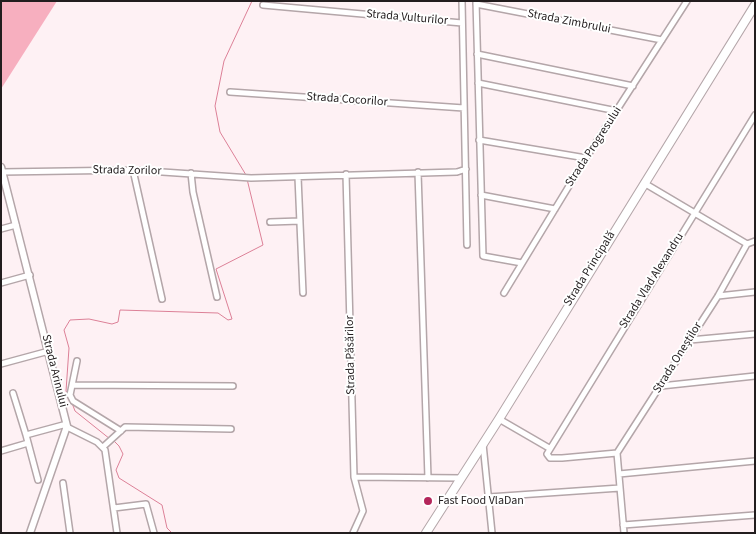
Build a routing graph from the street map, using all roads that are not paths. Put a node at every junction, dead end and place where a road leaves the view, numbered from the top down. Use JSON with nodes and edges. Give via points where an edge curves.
{"nodes":[{"id":1,"x":462,"y":1,"type":"edge"},
{"id":2,"x":687,"y":1,"type":"edge"},
{"id":3,"x":476,"y":3,"type":"edge"},
{"id":4,"x":263,"y":5,"type":"dead end"},
{"id":5,"x":755,"y":5,"type":"edge"},
{"id":6,"x":462,"y":23,"type":"junction"},
{"id":7,"x":662,"y":40,"type":"junction"},
{"id":8,"x":477,"y":54,"type":"junction"},
{"id":9,"x":478,"y":83,"type":"junction"},
{"id":10,"x":633,"y":86,"type":"junction"},
{"id":11,"x":230,"y":92,"type":"dead end"},
{"id":12,"x":464,"y":108,"type":"junction"},
{"id":13,"x":617,"y":111,"type":"junction"},
{"id":14,"x":755,"y":115,"type":"edge"},
{"id":15,"x":479,"y":140,"type":"junction"},
{"id":16,"x":586,"y":158,"type":"junction"},
{"id":17,"x":466,"y":169,"type":"junction"},
{"id":18,"x":2,"y":170,"type":"edge"},
{"id":19,"x":133,"y":170,"type":"junction"},
{"id":20,"x":418,"y":172,"type":"junction"},
{"id":21,"x":192,"y":173,"type":"junction"},
{"id":22,"x":346,"y":174,"type":"junction"},
{"id":23,"x":298,"y":177,"type":"junction"},
{"id":24,"x":644,"y":183,"type":"junction"},
{"id":25,"x":9,"y":194,"type":"junction"},
{"id":26,"x":481,"y":195,"type":"junction"},
{"id":27,"x":1,"y":196,"type":"edge"},
{"id":28,"x":555,"y":209,"type":"junction"},
{"id":29,"x":694,"y":213,"type":"junction"},
{"id":30,"x":270,"y":222,"type":"dead end"},
{"id":31,"x":300,"y":222,"type":"junction"},
{"id":32,"x":16,"y":225,"type":"junction"},
{"id":33,"x":1,"y":229,"type":"edge"},
{"id":34,"x":755,"y":241,"type":"edge"},
{"id":35,"x":747,"y":244,"type":"junction"},
{"id":36,"x":467,"y":245,"type":"dead end"},
{"id":37,"x":522,"y":263,"type":"junction"},
{"id":38,"x":30,"y":275,"type":"junction"},
{"id":39,"x":1,"y":283,"type":"edge"},
{"id":40,"x":755,"y":292,"type":"edge"},
{"id":41,"x":303,"y":293,"type":"dead end"},
{"id":42,"x":504,"y":293,"type":"dead end"},
{"id":43,"x":718,"y":296,"type":"junction"},
{"id":44,"x":217,"y":297,"type":"dead end"},
{"id":45,"x":162,"y":299,"type":"dead end"},
{"id":46,"x":755,"y":334,"type":"edge"},
{"id":47,"x":690,"y":340,"type":"junction"},
{"id":48,"x":49,"y":351,"type":"junction"},
{"id":49,"x":77,"y":361,"type":"dead end"},
{"id":50,"x":1,"y":364,"type":"edge"},
{"id":51,"x":755,"y":376,"type":"edge"},
{"id":52,"x":73,"y":385,"type":"junction"},
{"id":53,"x":232,"y":386,"type":"dead end"},
{"id":54,"x":661,"y":386,"type":"junction"},
{"id":55,"x":13,"y":393,"type":"dead end"},
{"id":56,"x":499,"y":419,"type":"junction"},
{"id":57,"x":67,"y":426,"type":"junction"},
{"id":58,"x":231,"y":429,"type":"dead end"},
{"id":59,"x":121,"y":431,"type":"junction"},
{"id":60,"x":26,"y":434,"type":"junction"},
{"id":61,"x":28,"y":443,"type":"junction"},
{"id":62,"x":483,"y":443,"type":"junction"},
{"id":63,"x":103,"y":447,"type":"junction"},
{"id":64,"x":549,"y":448,"type":"junction"},
{"id":65,"x":1,"y":451,"type":"edge"},
{"id":66,"x":617,"y":453,"type":"junction"},
{"id":67,"x":755,"y":461,"type":"edge"},
{"id":68,"x":619,"y":474,"type":"junction"},
{"id":69,"x":354,"y":477,"type":"junction"},
{"id":70,"x":428,"y":478,"type":"junction"},
{"id":71,"x":461,"y":478,"type":"junction"},
{"id":72,"x":38,"y":480,"type":"dead end"},
{"id":73,"x":63,"y":483,"type":"dead end"},
{"id":74,"x":620,"y":488,"type":"junction"},
{"id":75,"x":489,"y":497,"type":"junction"},
{"id":76,"x":114,"y":508,"type":"junction"},
{"id":77,"x":755,"y":515,"type":"edge"},
{"id":78,"x":623,"y":525,"type":"junction"},
{"id":79,"x":30,"y":533,"type":"edge"},
{"id":80,"x":70,"y":533,"type":"edge"},
{"id":81,"x":117,"y":533,"type":"edge"},
{"id":82,"x":154,"y":533,"type":"edge"},
{"id":83,"x":353,"y":533,"type":"edge"},
{"id":84,"x":426,"y":533,"type":"edge"},
{"id":85,"x":492,"y":533,"type":"edge"},
{"id":86,"x":624,"y":533,"type":"edge"}],
"edges":[{"from":1,"to":6,"type":"street"},
{"from":2,"to":7,"type":"street","name":"Strada Progresului"},
{"from":3,"to":7,"type":"street","name":"Strada Zimbrului"},
{"from":3,"to":8,"type":"street"},
{"from":4,"to":6,"type":"street","name":"Strada Vulturilor"},
{"from":5,"to":24,"type":"main road","name":"Strada Principală"},
{"from":6,"to":12,"type":"street"},
{"from":7,"to":10,"type":"street","name":"Strada Progresului"},
{"from":8,"to":9,"type":"street"},
{"from":8,"to":10,"type":"street"},
{"from":9,"to":13,"type":"street"},
{"from":9,"to":15,"type":"street"},
{"from":10,"to":13,"type":"street","name":"Strada Progresului"},
{"from":11,"to":12,"type":"street","name":"Strada Cocorilor"},
{"from":12,"to":17,"type":"street"},
{"from":13,"to":16,"type":"street","name":"Strada Progresului"},
{"from":14,"to":29,"type":"street","name":"Strada Vlad Alexandru"},
{"from":15,"to":16,"type":"street"},
{"from":15,"to":26,"type":"street"},
{"from":16,"to":28,"type":"street","name":"Strada Progresului"},
{"from":17,"to":20,"type":"street","name":"Strada Zorilor"},
{"from":17,"to":36,"type":"street"},
{"from":18,"to":19,"type":"street","name":"Strada Zorilor"},
{"from":18,"to":25,"type":"street","name":"Strada Arinului"},
{"from":19,"to":21,"type":"street","name":"Strada Zorilor"},
{"from":19,"to":45,"type":"street"},
{"from":20,"to":22,"type":"street","name":"Strada Zorilor"},
{"from":20,"to":70,"type":"street"},
{"from":21,"to":23,"type":"street","name":"Strada Zorilor","via":[[251,178]]},
{"from":21,"to":44,"type":"street","via":[[193,192]]},
{"from":22,"to":23,"type":"street","name":"Strada Zorilor"},
{"from":22,"to":69,"type":"street","name":"Strada Păsărilor"},
{"from":23,"to":31,"type":"street"},
{"from":24,"to":29,"type":"street"},
{"from":24,"to":56,"type":"main road","name":"Strada Principală"},
{"from":25,"to":27,"type":"street"},
{"from":25,"to":32,"type":"street","name":"Strada Arinului"},
{"from":26,"to":28,"type":"street"},
{"from":26,"to":37,"type":"street","via":[[483,256]]},
{"from":28,"to":37,"type":"street","name":"Strada Progresului"},
{"from":29,"to":35,"type":"street"},
{"from":29,"to":64,"type":"street","name":"Strada Vlad Alexandru"},
{"from":30,"to":31,"type":"street"},
{"from":31,"to":41,"type":"street"},
{"from":32,"to":33,"type":"street"},
{"from":32,"to":38,"type":"street","name":"Strada Arinului"},
{"from":34,"to":35,"type":"street"},
{"from":35,"to":43,"type":"street","name":"Strada Oneștilor"},
{"from":37,"to":42,"type":"street","name":"Strada Progresului"},
{"from":38,"to":39,"type":"street"},
{"from":38,"to":48,"type":"street","name":"Strada Arinului"},
{"from":40,"to":43,"type":"street"},
{"from":43,"to":47,"type":"street","name":"Strada Oneștilor"},
{"from":46,"to":47,"type":"street"},
{"from":47,"to":54,"type":"street","name":"Strada Oneștilor"},
{"from":48,"to":50,"type":"street"},
{"from":48,"to":57,"type":"street","name":"Strada Arinului"},
{"from":49,"to":52,"type":"street"},
{"from":51,"to":54,"type":"street"},
{"from":52,"to":53,"type":"street"},
{"from":52,"to":59,"type":"street","via":[[70,395],[73,401]]},
{"from":54,"to":66,"type":"street","name":"Strada Oneștilor"},
{"from":55,"to":60,"type":"street"},
{"from":56,"to":62,"type":"main road","name":"Strada Principală"},
{"from":56,"to":64,"type":"street"},
{"from":57,"to":60,"type":"street","name":"Strada Arinului"},
{"from":57,"to":63,"type":"street"},
{"from":57,"to":79,"type":"street"},
{"from":58,"to":59,"type":"street","via":[[125,426]]},
{"from":59,"to":63,"type":"street"},
{"from":60,"to":61,"type":"street"},
{"from":61,"to":65,"type":"street"},
{"from":61,"to":72,"type":"street"},
{"from":62,"to":71,"type":"main road","name":"Strada Principală"},
{"from":62,"to":75,"type":"street"},
{"from":63,"to":76,"type":"street"},
{"from":64,"to":66,"type":"street","via":[[547,454],[550,458]]},
{"from":66,"to":68,"type":"street"},
{"from":67,"to":68,"type":"street"},
{"from":68,"to":74,"type":"street"},
{"from":69,"to":70,"type":"street"},
{"from":69,"to":83,"type":"street","name":"Strada Păsărilor","via":[[363,511]]},
{"from":70,"to":71,"type":"street"},
{"from":71,"to":84,"type":"main road","name":"Strada Principală"},
{"from":73,"to":80,"type":"street"},
{"from":74,"to":75,"type":"street"},
{"from":74,"to":78,"type":"street"},
{"from":75,"to":85,"type":"street"},
{"from":76,"to":81,"type":"street"},
{"from":76,"to":82,"type":"street","via":[[146,504]]},
{"from":77,"to":78,"type":"street"},
{"from":78,"to":86,"type":"street"}]}
